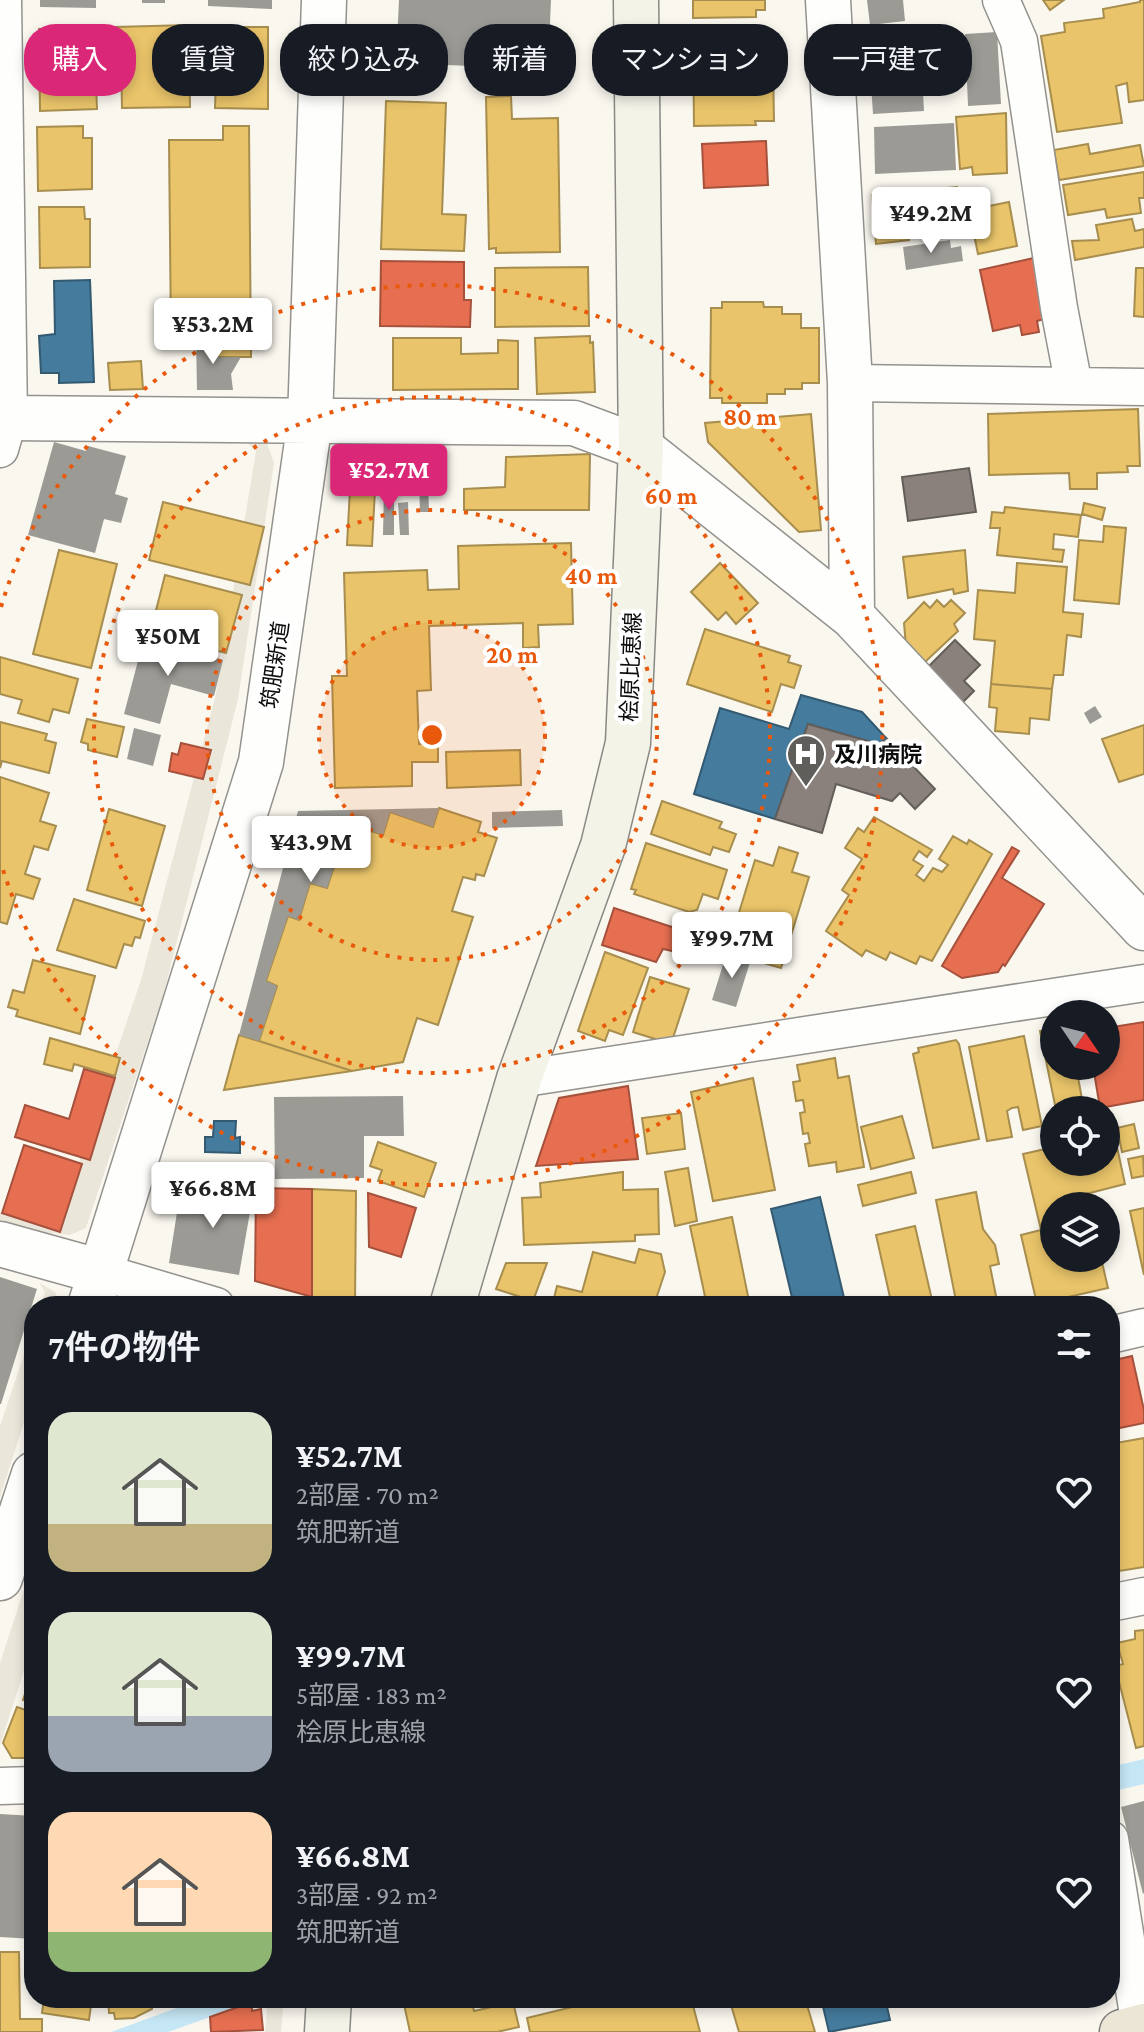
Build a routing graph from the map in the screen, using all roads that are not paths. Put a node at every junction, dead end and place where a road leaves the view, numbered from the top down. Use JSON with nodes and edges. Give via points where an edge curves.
{"nodes":[{"id":1,"x":3,"y":0,"type":"edge"},
{"id":2,"x":324,"y":0,"type":"edge"},
{"id":3,"x":636,"y":0,"type":"edge"},
{"id":4,"x":828,"y":0,"type":"edge"},
{"id":5,"x":1001,"y":0,"type":"edge"},
{"id":6,"x":850,"y":383,"type":"junction"},
{"id":7,"x":1074,"y":386,"type":"junction"},
{"id":8,"x":1144,"y":387,"type":"edge"},
{"id":9,"x":310,"y":421,"type":"junction"},
{"id":10,"x":3,"y":428,"type":"edge"},
{"id":11,"x":641,"y":448,"type":"junction"},
{"id":12,"x":852,"y":616,"type":"junction"},
{"id":13,"x":1144,"y":928,"type":"edge"},
{"id":14,"x":1144,"y":983,"type":"edge"},
{"id":15,"x":519,"y":1079,"type":"junction"},
{"id":16,"x":0,"y":1244,"type":"edge"},
{"id":17,"x":95,"y":1289,"type":"edge"},
{"id":18,"x":145,"y":1296,"type":"edge"},
{"id":19,"x":455,"y":1296,"type":"edge"},
{"id":20,"x":1144,"y":1327,"type":"edge"},
{"id":21,"x":1120,"y":1333,"type":"edge"},
{"id":22,"x":24,"y":1505,"type":"edge"},
{"id":23,"x":0,"y":1578,"type":"edge"},
{"id":24,"x":1144,"y":1596,"type":"edge"},
{"id":25,"x":1120,"y":1601,"type":"edge"},
{"id":26,"x":24,"y":1785,"type":"edge"},
{"id":27,"x":0,"y":1786,"type":"edge"},
{"id":28,"x":1120,"y":1915,"type":"edge"},
{"id":29,"x":328,"y":2008,"type":"edge"},
{"id":30,"x":1135,"y":2029,"type":"edge"},
{"id":31,"x":327,"y":2032,"type":"edge"}],
"edges":[{"from":1,"to":10,"type":"street"},
{"from":2,"to":9,"type":"street","name":"筑肥新道"},
{"from":3,"to":11,"type":"main road","name":"桧原比恵線"},
{"from":4,"to":6,"type":"street"},
{"from":5,"to":7,"type":"street","via":[[1019,41]]},
{"from":6,"to":7,"type":"street"},
{"from":6,"to":12,"type":"street"},
{"from":7,"to":8,"type":"street"},
{"from":9,"to":10,"type":"street"},
{"from":9,"to":11,"type":"street","via":[[574,423]]},
{"from":9,"to":17,"type":"street","name":"筑肥新道","via":[[261,762]]},
{"from":11,"to":12,"type":"street"},
{"from":11,"to":15,"type":"main road","name":"桧原比恵線","via":[[628,743],[603,846]]},
{"from":12,"to":13,"type":"street"},
{"from":14,"to":15,"type":"street"},
{"from":15,"to":19,"type":"main road","name":"桧原比恵線"},
{"from":16,"to":17,"type":"street"},
{"from":17,"to":18,"type":"street"},
{"from":20,"to":21,"type":"street"},
{"from":22,"to":23,"type":"street"},
{"from":24,"to":25,"type":"street"},
{"from":26,"to":27,"type":"street"},
{"from":28,"to":30,"type":"street"},
{"from":29,"to":31,"type":"main road"}]}
